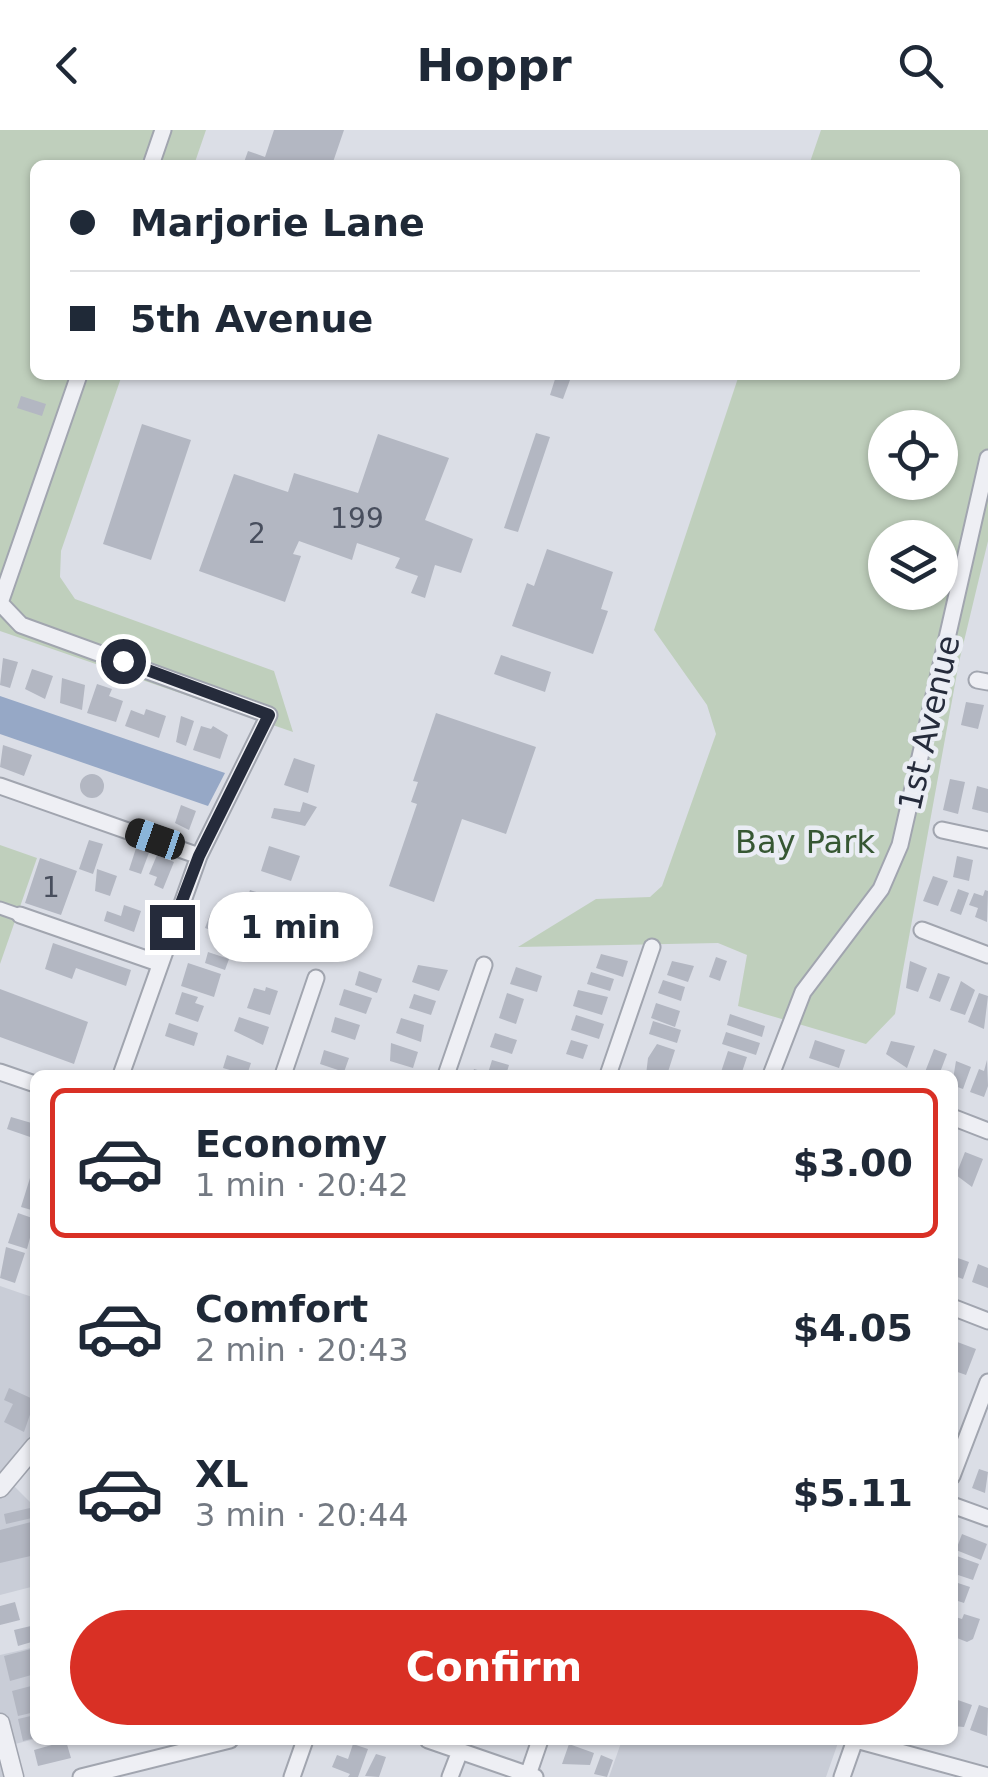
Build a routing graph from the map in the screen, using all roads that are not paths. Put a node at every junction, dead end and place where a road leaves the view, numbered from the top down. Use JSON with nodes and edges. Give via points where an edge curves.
{"nodes":[{"id":1,"x":163,"y":130,"type":"edge"},
{"id":2,"x":153,"y":160,"type":"edge"},
{"id":3,"x":77,"y":380,"type":"edge"},
{"id":4,"x":988,"y":458,"type":"edge"},
{"id":5,"x":0,"y":786,"type":"edge"},
{"id":6,"x":942,"y":830,"type":"dead end"},
{"id":7,"x":988,"y":840,"type":"edge"},
{"id":8,"x":199,"y":856,"type":"junction"},
{"id":9,"x":0,"y":908,"type":"edge"},
{"id":10,"x":20,"y":915,"type":"joint"},
{"id":11,"x":922,"y":930,"type":"dead end"},
{"id":12,"x":652,"y":947,"type":"dead end"},
{"id":13,"x":988,"y":954,"type":"edge"},
{"id":14,"x":158,"y":963,"type":"junction"},
{"id":15,"x":484,"y":965,"type":"dead end"},
{"id":16,"x":316,"y":978,"type":"dead end"},
{"id":17,"x":123,"y":1070,"type":"edge"},
{"id":18,"x":285,"y":1070,"type":"edge"},
{"id":19,"x":448,"y":1070,"type":"edge"},
{"id":20,"x":610,"y":1070,"type":"edge"},
{"id":21,"x":773,"y":1070,"type":"edge"},
{"id":22,"x":0,"y":1072,"type":"edge"},
{"id":23,"x":30,"y":1082,"type":"edge"},
{"id":24,"x":958,"y":1119,"type":"edge"},
{"id":25,"x":988,"y":1131,"type":"edge"},
{"id":26,"x":958,"y":1309,"type":"edge"},
{"id":27,"x":988,"y":1321,"type":"edge"},
{"id":28,"x":988,"y":1382,"type":"edge"},
{"id":29,"x":30,"y":1452,"type":"edge"},
{"id":30,"x":958,"y":1460,"type":"edge"},
{"id":31,"x":0,"y":1488,"type":"edge"},
{"id":32,"x":958,"y":1507,"type":"edge"},
{"id":33,"x":988,"y":1518,"type":"edge"},
{"id":34,"x":0,"y":1723,"type":"edge"},
{"id":35,"x":206,"y":1745,"type":"edge"},
{"id":36,"x":303,"y":1745,"type":"edge"},
{"id":37,"x":443,"y":1745,"type":"edge"},
{"id":38,"x":539,"y":1745,"type":"edge"},
{"id":39,"x":854,"y":1745,"type":"edge"},
{"id":40,"x":874,"y":1745,"type":"edge"},
{"id":41,"x":460,"y":1751,"type":"junction"},
{"id":42,"x":531,"y":1776,"type":"edge"},
{"id":43,"x":988,"y":1776,"type":"edge"},
{"id":44,"x":14,"y":1777,"type":"edge"},
{"id":45,"x":81,"y":1777,"type":"edge"},
{"id":46,"x":292,"y":1777,"type":"edge"},
{"id":47,"x":450,"y":1777,"type":"edge"},
{"id":48,"x":842,"y":1777,"type":"edge"}],
"edges":[{"from":1,"to":2,"type":"street"},
{"from":3,"to":8,"type":"street","via":[[0,604],[21,625],[269,715]]},
{"from":4,"to":21,"type":"street","name":"1st Avenue","via":[[900,846],[881,889],[803,992]]},
{"from":5,"to":8,"type":"street"},
{"from":6,"to":7,"type":"street"},
{"from":8,"to":14,"type":"street"},
{"from":9,"to":10,"type":"street"},
{"from":10,"to":14,"type":"street"},
{"from":11,"to":13,"type":"street"},
{"from":12,"to":20,"type":"street"},
{"from":14,"to":17,"type":"street"},
{"from":15,"to":19,"type":"street"},
{"from":16,"to":18,"type":"street"},
{"from":22,"to":23,"type":"street"},
{"from":24,"to":25,"type":"street"},
{"from":26,"to":27,"type":"street"},
{"from":28,"to":30,"type":"street"},
{"from":29,"to":31,"type":"street"},
{"from":32,"to":33,"type":"street"},
{"from":34,"to":44,"type":"street"},
{"from":35,"to":45,"type":"street"},
{"from":36,"to":46,"type":"street"},
{"from":37,"to":41,"type":"street"},
{"from":38,"to":42,"type":"street"},
{"from":39,"to":48,"type":"street"},
{"from":40,"to":43,"type":"street"},
{"from":41,"to":42,"type":"street"},
{"from":41,"to":47,"type":"street"}]}
